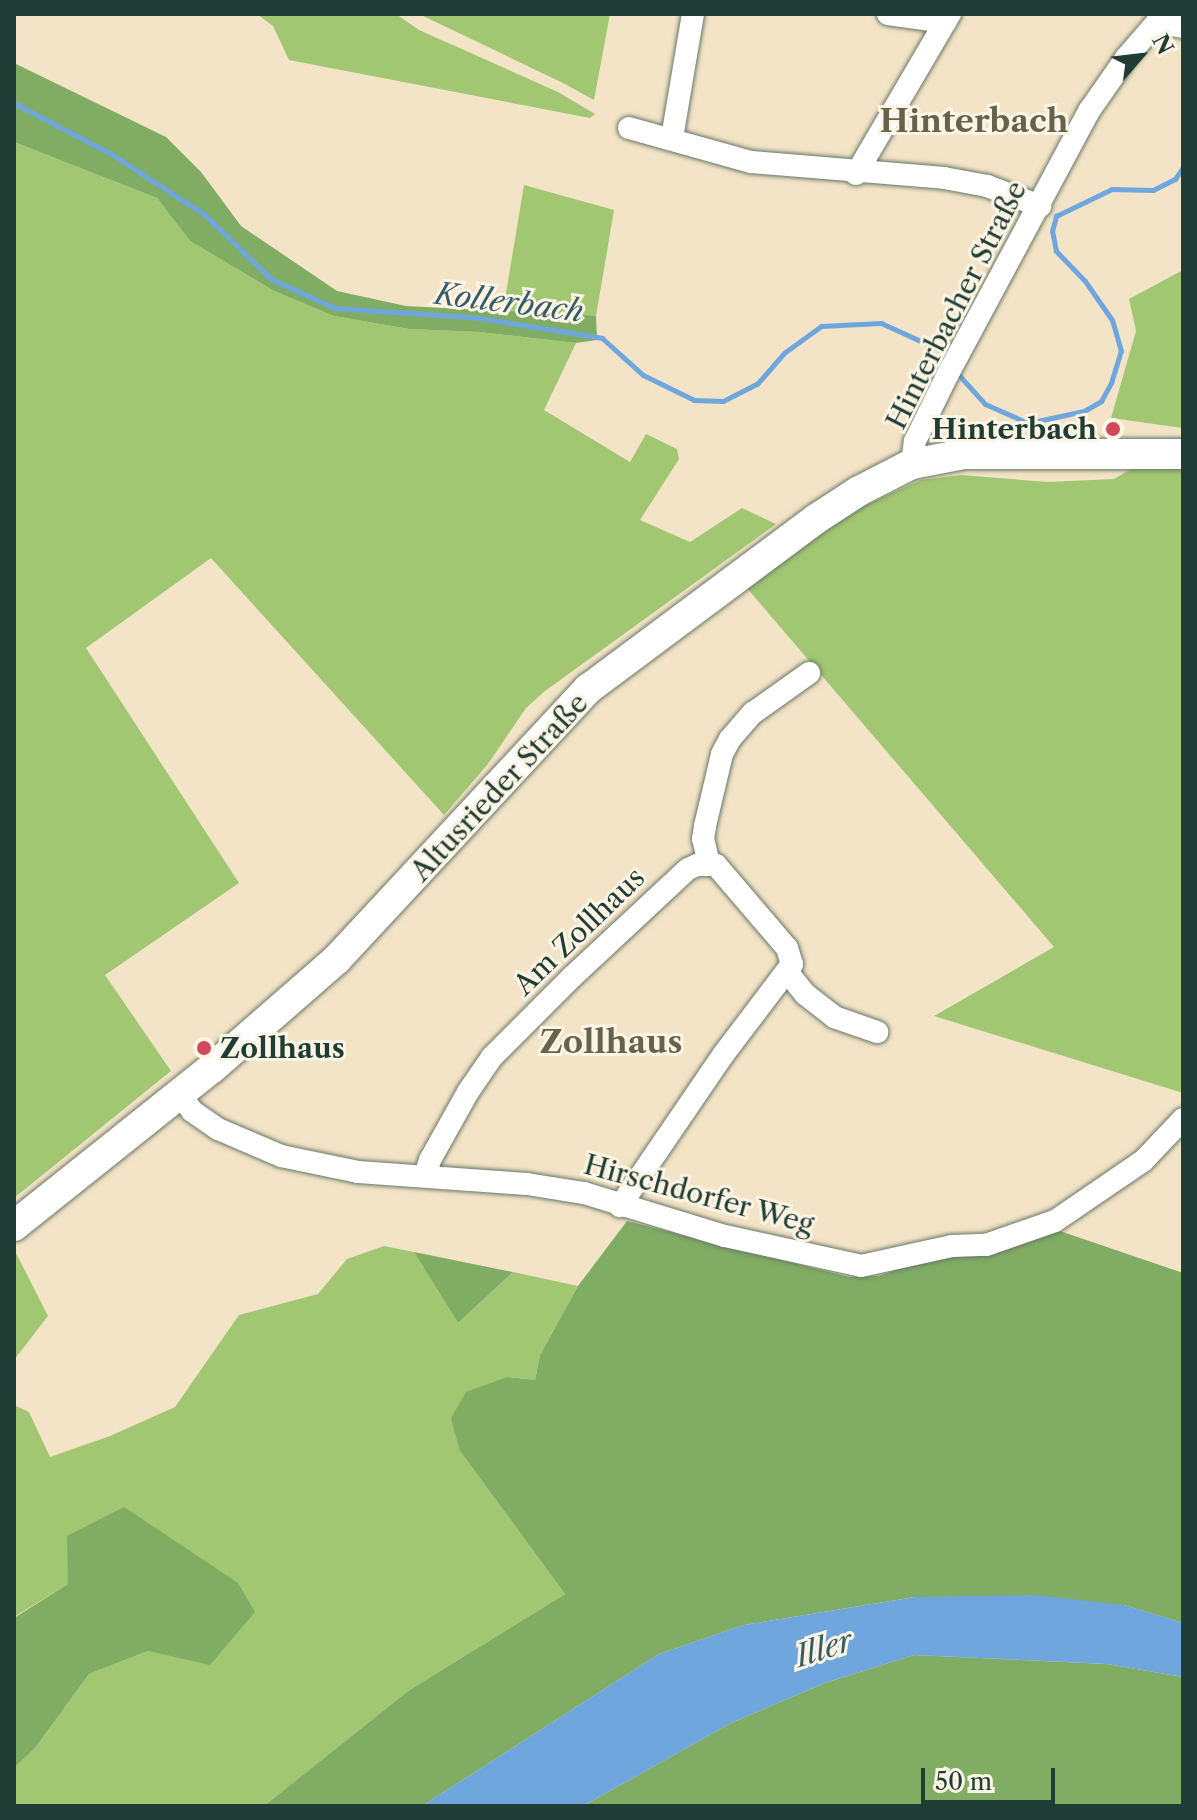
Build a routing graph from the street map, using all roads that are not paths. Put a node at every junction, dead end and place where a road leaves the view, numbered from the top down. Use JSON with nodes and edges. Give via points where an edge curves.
{"nodes":[{"id":1,"x":693,"y":14,"type":"edge"},
{"id":2,"x":888,"y":14,"type":"edge"},
{"id":3,"x":948,"y":18,"type":"edge"},
{"id":4,"x":1158,"y":18,"type":"edge"},
{"id":5,"x":1183,"y":27,"type":"edge"},
{"id":6,"x":629,"y":128,"type":"dead end"},
{"id":7,"x":672,"y":138,"type":"junction"},
{"id":8,"x":856,"y":174,"type":"junction"},
{"id":9,"x":1040,"y":206,"type":"junction"},
{"id":10,"x":1183,"y":454,"type":"edge"},
{"id":11,"x":912,"y":464,"type":"junction"},
{"id":12,"x":809,"y":673,"type":"dead end"},
{"id":13,"x":709,"y":864,"type":"junction"},
{"id":14,"x":788,"y":973,"type":"junction"},
{"id":15,"x":877,"y":1032,"type":"dead end"},
{"id":16,"x":179,"y":1093,"type":"junction"},
{"id":17,"x":1183,"y":1119,"type":"edge"},
{"id":18,"x":425,"y":1176,"type":"junction"},
{"id":19,"x":620,"y":1206,"type":"junction"},
{"id":20,"x":14,"y":1226,"type":"edge"}],
"edges":[{"from":1,"to":7,"type":"street"},
{"from":2,"to":3,"type":"street"},
{"from":3,"to":8,"type":"street"},
{"from":4,"to":5,"type":"street"},
{"from":4,"to":9,"type":"street","name":"Hinterbacher Straße","via":[[1089,111]]},
{"from":6,"to":7,"type":"street"},
{"from":7,"to":8,"type":"street","via":[[751,162]]},
{"from":8,"to":9,"type":"street","via":[[972,183]]},
{"from":9,"to":11,"type":"street","name":"Hinterbacher Straße","via":[[949,372],[915,441]]},
{"from":10,"to":11,"type":"main road","name":"Altusrieder Straße","via":[[964,454]]},
{"from":11,"to":16,"type":"main road","name":"Altusrieder Straße","via":[[816,519],[588,689],[337,959],[276,1016]]},
{"from":12,"to":13,"type":"street","via":[[753,713],[722,754],[703,839]]},
{"from":13,"to":14,"type":"street","via":[[724,872],[787,948],[792,964]]},
{"from":13,"to":18,"type":"street","name":"Am Zollhaus","via":[[688,869],[492,1057]]},
{"from":14,"to":15,"type":"street","via":[[834,1017]]},
{"from":14,"to":19,"type":"street","via":[[723,1055]]},
{"from":16,"to":18,"type":"street","name":"Hirschdorfer Weg","via":[[192,1111],[218,1129],[281,1156],[358,1172]]},
{"from":16,"to":20,"type":"main road","name":"Altusrieder Straße"},
{"from":17,"to":19,"type":"street","name":"Hirschdorfer Weg","via":[[1143,1161],[1055,1221],[986,1245],[952,1246],[889,1262],[861,1266]]},
{"from":18,"to":19,"type":"street","name":"Hirschdorfer Weg","via":[[555,1188]]}]}
